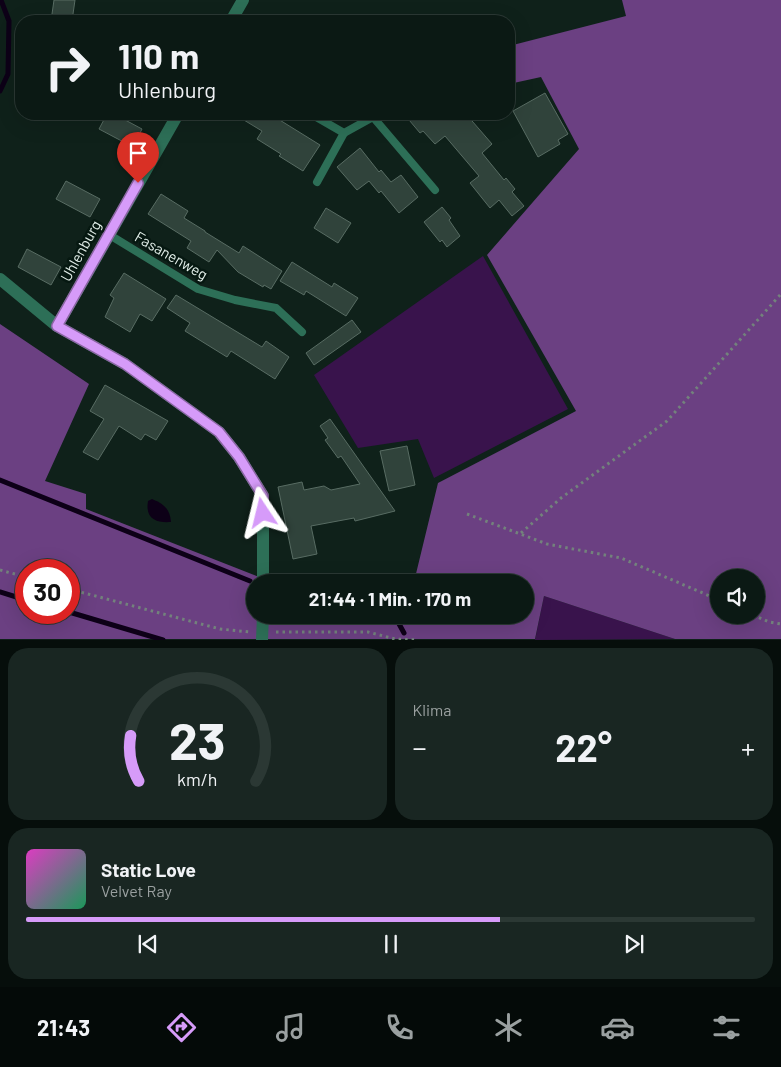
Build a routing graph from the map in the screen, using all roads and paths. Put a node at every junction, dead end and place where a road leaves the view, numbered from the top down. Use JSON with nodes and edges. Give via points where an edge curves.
{"nodes":[{"id":1,"x":243,"y":0,"type":"edge"},
{"id":2,"x":234,"y":15,"type":"edge"},
{"id":3,"x":174,"y":120,"type":"edge"},
{"id":4,"x":321,"y":120,"type":"edge"},
{"id":5,"x":368,"y":120,"type":"edge"},
{"id":6,"x":376,"y":120,"type":"edge"},
{"id":7,"x":344,"y":133,"type":"junction"},
{"id":8,"x":317,"y":182,"type":"dead end"},
{"id":9,"x":435,"y":190,"type":"dead end"},
{"id":10,"x":108,"y":234,"type":"junction"},
{"id":11,"x":0,"y":279,"type":"edge"},
{"id":12,"x":781,"y":294,"type":"edge"},
{"id":13,"x":57,"y":326,"type":"junction"},
{"id":14,"x":302,"y":332,"type":"dead end"},
{"id":15,"x":468,"y":514,"type":"dead end"},
{"id":16,"x":521,"y":533,"type":"junction"},
{"id":17,"x":0,"y":570,"type":"edge"},
{"id":18,"x":15,"y":574,"type":"edge"},
{"id":19,"x":263,"y":574,"type":"edge"},
{"id":20,"x":80,"y":591,"type":"edge"},
{"id":21,"x":710,"y":596,"type":"edge"},
{"id":22,"x":765,"y":620,"type":"edge"},
{"id":23,"x":781,"y":624,"type":"edge"},
{"id":24,"x":262,"y":636,"type":"edge"},
{"id":25,"x":417,"y":640,"type":"edge"}],
"edges":[{"from":1,"to":2,"type":"street"},
{"from":3,"to":10,"type":"street","name":"Uhlenburg"},
{"from":4,"to":7,"type":"lane"},
{"from":5,"to":7,"type":"lane"},
{"from":6,"to":9,"type":"lane"},
{"from":7,"to":8,"type":"lane"},
{"from":10,"to":13,"type":"street","name":"Uhlenburg"},
{"from":10,"to":14,"type":"lane","name":"Fasanenweg","via":[[198,289],[276,308]]},
{"from":11,"to":13,"type":"street"},
{"from":12,"to":16,"type":"path","via":[[667,421],[561,498]]},
{"from":13,"to":19,"type":"street","via":[[125,364],[224,438],[263,496]]},
{"from":15,"to":16,"type":"path"},
{"from":16,"to":21,"type":"path","via":[[547,544],[621,558]]},
{"from":17,"to":18,"type":"path"},
{"from":20,"to":24,"type":"path","via":[[220,629]]},
{"from":22,"to":23,"type":"path"},
{"from":24,"to":25,"type":"path","via":[[368,632],[395,639]]}]}
